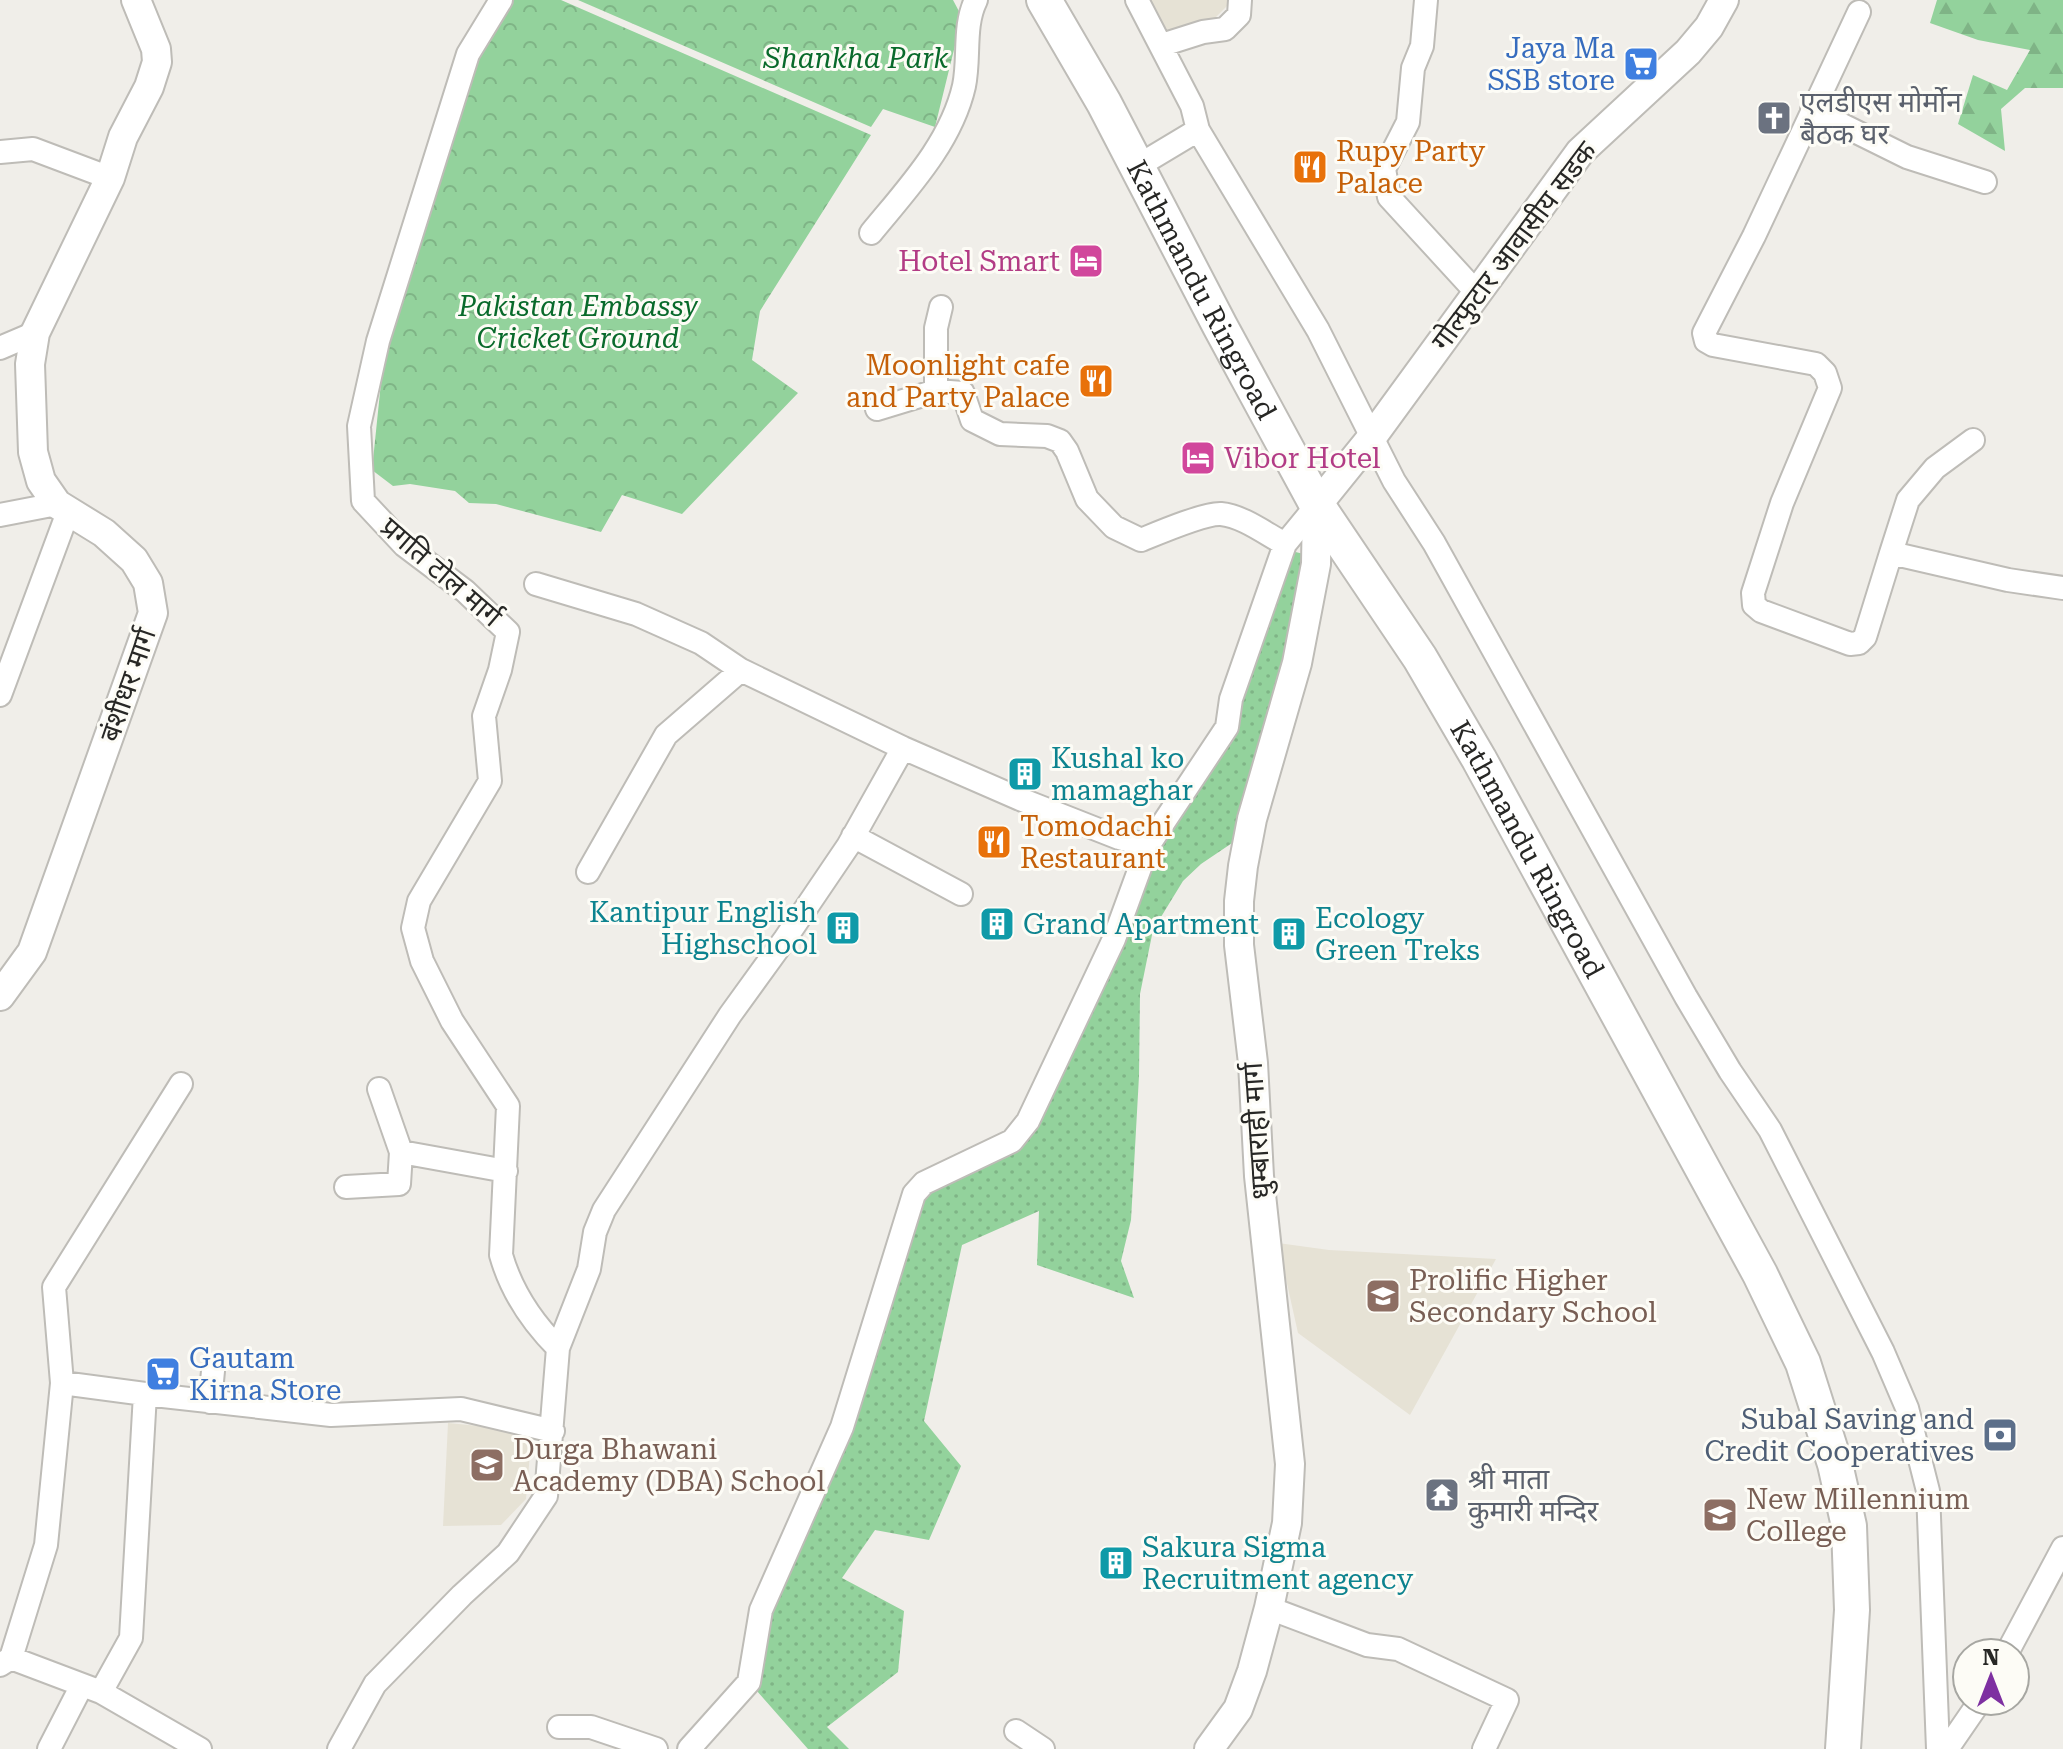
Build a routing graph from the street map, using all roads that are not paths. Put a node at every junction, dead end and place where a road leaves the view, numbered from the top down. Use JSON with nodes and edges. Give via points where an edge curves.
{"nodes":[{"id":1,"x":136,"y":0,"type":"edge"},
{"id":2,"x":501,"y":0,"type":"edge"},
{"id":3,"x":976,"y":0,"type":"edge"},
{"id":4,"x":1044,"y":0,"type":"edge"},
{"id":5,"x":1137,"y":0,"type":"edge"},
{"id":6,"x":1240,"y":0,"type":"edge"},
{"id":7,"x":1426,"y":0,"type":"edge"},
{"id":8,"x":1724,"y":0,"type":"edge"},
{"id":9,"x":1859,"y":12,"type":"dead end"},
{"id":10,"x":1162,"y":45,"type":"junction"},
{"id":11,"x":1812,"y":110,"type":"junction"},
{"id":12,"x":1198,"y":130,"type":"junction"},
{"id":13,"x":0,"y":152,"type":"edge"},
{"id":14,"x":1138,"y":166,"type":"junction"},
{"id":15,"x":110,"y":178,"type":"junction"},
{"id":16,"x":1985,"y":182,"type":"dead end"},
{"id":17,"x":871,"y":233,"type":"dead end"},
{"id":18,"x":1477,"y":293,"type":"junction"},
{"id":19,"x":941,"y":307,"type":"dead end"},
{"id":20,"x":35,"y":333,"type":"junction"},
{"id":21,"x":0,"y":348,"type":"edge"},
{"id":22,"x":936,"y":391,"type":"junction"},
{"id":23,"x":877,"y":409,"type":"dead end"},
{"id":24,"x":1372,"y":437,"type":"junction"},
{"id":25,"x":1973,"y":440,"type":"dead end"},
{"id":26,"x":1317,"y":505,"type":"junction"},
{"id":27,"x":62,"y":508,"type":"junction"},
{"id":28,"x":0,"y":515,"type":"edge"},
{"id":29,"x":1285,"y":544,"type":"junction"},
{"id":30,"x":1891,"y":553,"type":"junction"},
{"id":31,"x":536,"y":584,"type":"dead end"},
{"id":32,"x":2063,"y":588,"type":"edge"},
{"id":33,"x":741,"y":670,"type":"junction"},
{"id":34,"x":0,"y":695,"type":"edge"},
{"id":35,"x":903,"y":748,"type":"junction"},
{"id":36,"x":853,"y":836,"type":"junction"},
{"id":37,"x":1148,"y":846,"type":"junction"},
{"id":38,"x":588,"y":872,"type":"dead end"},
{"id":39,"x":961,"y":894,"type":"dead end"},
{"id":40,"x":0,"y":996,"type":"edge"},
{"id":41,"x":181,"y":1084,"type":"dead end"},
{"id":42,"x":379,"y":1089,"type":"dead end"},
{"id":43,"x":401,"y":1152,"type":"junction"},
{"id":44,"x":506,"y":1171,"type":"junction"},
{"id":45,"x":346,"y":1187,"type":"dead end"},
{"id":46,"x":558,"y":1348,"type":"junction"},
{"id":47,"x":213,"y":1371,"type":"dead end"},
{"id":48,"x":62,"y":1383,"type":"junction"},
{"id":49,"x":145,"y":1394,"type":"junction"},
{"id":50,"x":210,"y":1402,"type":"junction"},
{"id":51,"x":553,"y":1431,"type":"junction"},
{"id":52,"x":2063,"y":1548,"type":"edge"},
{"id":53,"x":1269,"y":1608,"type":"junction"},
{"id":54,"x":2016,"y":1637,"type":"edge"},
{"id":55,"x":5,"y":1661,"type":"edge"},
{"id":56,"x":92,"y":1689,"type":"junction"},
{"id":57,"x":1969,"y":1717,"type":"edge"},
{"id":58,"x":559,"y":1727,"type":"dead end"},
{"id":59,"x":1016,"y":1731,"type":"dead end"},
{"id":60,"x":49,"y":1749,"type":"edge"},
{"id":61,"x":200,"y":1749,"type":"edge"},
{"id":62,"x":339,"y":1749,"type":"edge"},
{"id":63,"x":656,"y":1749,"type":"edge"},
{"id":64,"x":689,"y":1749,"type":"edge"},
{"id":65,"x":1043,"y":1749,"type":"edge"},
{"id":66,"x":1209,"y":1749,"type":"edge"},
{"id":67,"x":1484,"y":1749,"type":"edge"},
{"id":68,"x":1843,"y":1749,"type":"edge"},
{"id":69,"x":1938,"y":1749,"type":"edge"},
{"id":70,"x":1947,"y":1749,"type":"edge"}],
"edges":[{"from":1,"to":15,"type":"main road","name":"बंशीधर मार्ग","via":[[157,62]]},
{"from":2,"to":44,"type":"street","name":"प्रगति टोल मार्ग","via":[[468,54],[378,341],[359,426],[363,501],[404,545],[508,632],[484,716],[490,781],[419,901],[413,928],[422,961],[452,1021],[508,1106]]},
{"from":3,"to":17,"type":"street","via":[[967,35],[964,86],[948,126],[925,168]]},
{"from":4,"to":14,"type":"highway","name":"Kathmandu Ringroad"},
{"from":5,"to":10,"type":"street"},
{"from":6,"to":10,"type":"street","via":[[1239,15],[1225,29]]},
{"from":7,"to":18,"type":"street","via":[[1408,122],[1384,169],[1385,181],[1389,197]]},
{"from":8,"to":18,"type":"main road","name":"गोल्फुटार आवासीय सडक","via":[[1688,52],[1580,152]]},
{"from":9,"to":11,"type":"street"},
{"from":10,"to":12,"type":"street"},
{"from":11,"to":16,"type":"street","via":[[1907,157]]},
{"from":11,"to":30,"type":"street","via":[[1704,333],[1713,345],[1816,364],[1830,388],[1782,503],[1753,593],[1754,605],[1835,639],[1859,643]]},
{"from":12,"to":14,"type":"street"},
{"from":12,"to":24,"type":"street","via":[[1318,330]]},
{"from":13,"to":15,"type":"street","via":[[33,149]]},
{"from":14,"to":26,"type":"highway","name":"Kathmandu Ringroad"},
{"from":15,"to":20,"type":"main road","name":"बंशीधर मार्ग"},
{"from":18,"to":24,"type":"main road","name":"गोल्फुटार आवासीय सडक"},
{"from":19,"to":22,"type":"street"},
{"from":20,"to":21,"type":"street"},
{"from":20,"to":27,"type":"main road","name":"बंशीधर मार्ग","via":[[30,364],[33,452],[41,481]]},
{"from":22,"to":23,"type":"street"},
{"from":22,"to":29,"type":"street","via":[[963,393],[972,420],[1000,434],[1060,441],[1087,499],[1133,538],[1141,540],[1219,514]]},
{"from":24,"to":26,"type":"main road","name":"गोल्फुटार आवासीय सडक"},
{"from":24,"to":69,"type":"street","via":[[1686,997],[1770,1130],[1883,1352],[1907,1408],[1928,1491]]},
{"from":25,"to":30,"type":"street","via":[[1935,468],[1908,500]]},
{"from":26,"to":29,"type":"street"},
{"from":26,"to":53,"type":"main road","name":"धुम्बाराही मार्ग","via":[[1316,564],[1297,663],[1252,819],[1239,901],[1259,1176],[1290,1464],[1287,1523]]},
{"from":26,"to":68,"type":"highway","name":"Kathmandu Ringroad","via":[[1420,658],[1479,759],[1760,1274],[1803,1363],[1849,1526],[1852,1610]]},
{"from":27,"to":28,"type":"street"},
{"from":27,"to":34,"type":"street"},
{"from":27,"to":40,"type":"main road","name":"बंशीधर मार्ग","via":[[112,539],[134,560],[148,583],[153,613],[32,952]]},
{"from":29,"to":37,"type":"street","via":[[1231,699],[1227,727]]},
{"from":30,"to":32,"type":"street"},
{"from":31,"to":33,"type":"street","via":[[636,614],[701,643]]},
{"from":33,"to":35,"type":"street"},
{"from":33,"to":38,"type":"street","via":[[666,735]]},
{"from":35,"to":36,"type":"street"},
{"from":35,"to":37,"type":"street"},
{"from":36,"to":39,"type":"street"},
{"from":36,"to":46,"type":"street","via":[[604,1210],[589,1269]]},
{"from":37,"to":64,"type":"street","via":[[1114,939],[1028,1121],[1012,1141],[924,1183],[914,1194],[842,1427],[761,1610],[749,1682]]},
{"from":41,"to":48,"type":"street","via":[[54,1287]]},
{"from":42,"to":43,"type":"street"},
{"from":43,"to":44,"type":"street"},
{"from":43,"to":45,"type":"street","via":[[399,1184]]},
{"from":44,"to":46,"type":"street","name":"प्रगति टोल मार्ग","via":[[501,1255],[507,1277],[540,1330]]},
{"from":46,"to":51,"type":"street"},
{"from":47,"to":50,"type":"street"},
{"from":48,"to":49,"type":"street"},
{"from":48,"to":55,"type":"street","via":[[46,1545]]},
{"from":49,"to":50,"type":"street"},
{"from":49,"to":56,"type":"street","via":[[131,1638]]},
{"from":50,"to":51,"type":"street","via":[[331,1415],[461,1409]]},
{"from":51,"to":62,"type":"street","via":[[546,1496],[539,1508],[508,1553],[375,1684]]},
{"from":52,"to":54,"type":"street"},
{"from":53,"to":66,"type":"main road","name":"धुम्बाराही मार्ग","via":[[1238,1709]]},
{"from":53,"to":67,"type":"street","via":[[1367,1645],[1398,1649],[1507,1700]]},
{"from":55,"to":56,"type":"street"},
{"from":56,"to":60,"type":"street"},
{"from":56,"to":61,"type":"street"},
{"from":57,"to":70,"type":"street"},
{"from":58,"to":63,"type":"street","via":[[591,1727]]},
{"from":59,"to":65,"type":"street"}]}
